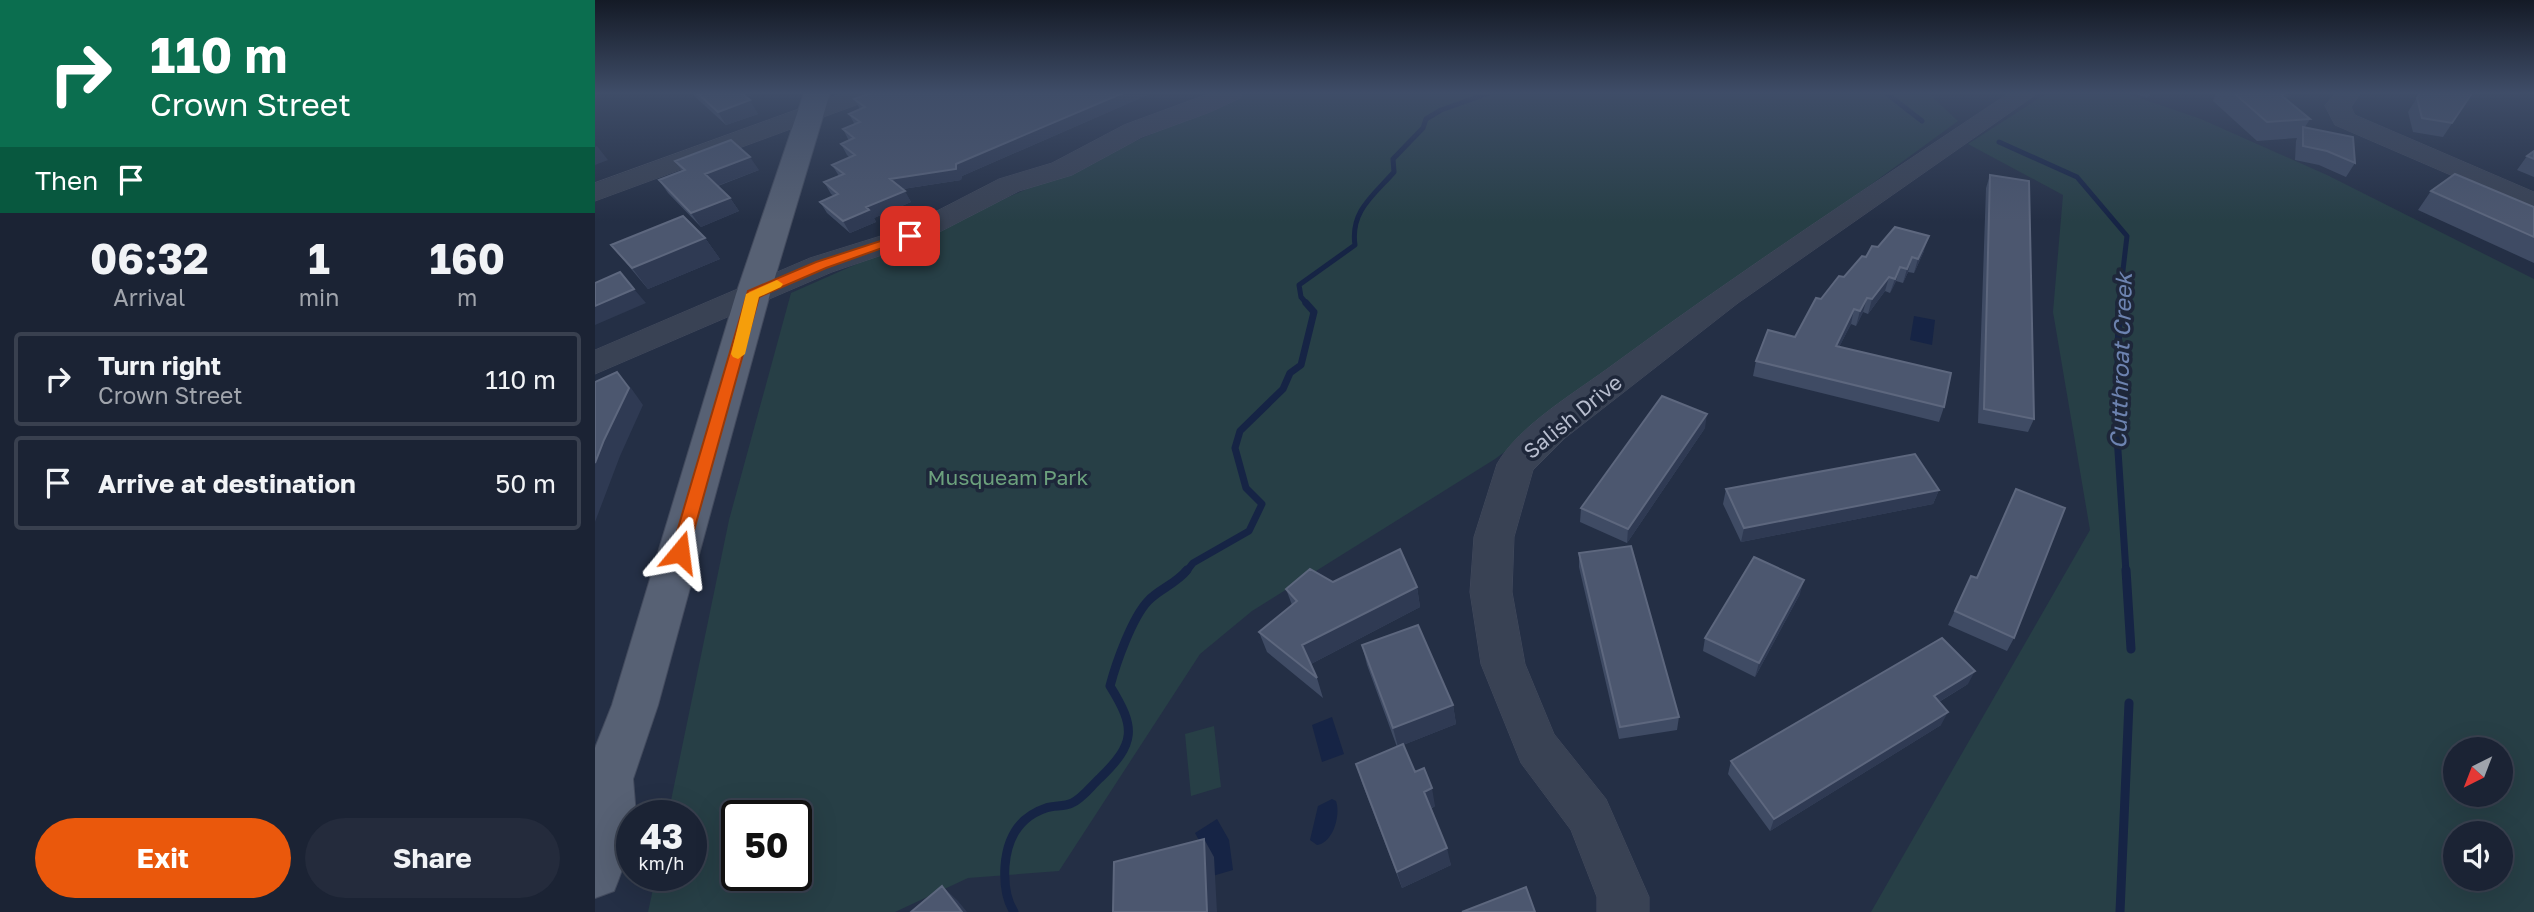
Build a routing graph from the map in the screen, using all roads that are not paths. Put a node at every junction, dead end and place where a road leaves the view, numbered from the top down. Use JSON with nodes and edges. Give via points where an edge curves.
{"nodes":[{"id":1,"x":734,"y":136,"type":"edge"},
{"id":2,"x":804,"y":136,"type":"edge"},
{"id":3,"x":1124,"y":136,"type":"edge"},
{"id":4,"x":1963,"y":136,"type":"edge"},
{"id":5,"x":2380,"y":136,"type":"edge"},
{"id":6,"x":595,"y":192,"type":"edge"},
{"id":7,"x":2534,"y":202,"type":"edge"},
{"id":8,"x":753,"y":294,"type":"junction"},
{"id":9,"x":595,"y":363,"type":"edge"},
{"id":10,"x":599,"y":773,"type":"edge"},
{"id":11,"x":595,"y":872,"type":"edge"},
{"id":12,"x":1623,"y":912,"type":"edge"}],
"edges":[{"from":1,"to":6,"type":"street"},
{"from":2,"to":8,"type":"main road"},
{"from":3,"to":8,"type":"street","via":[[1062,169],[1009,185],[910,236],[821,265]]},
{"from":4,"to":12,"type":"street","name":"Salish Drive","via":[[1727,296],[1552,429],[1516,464],[1494,537],[1490,592],[1503,664],[1537,748],[1589,815],[1623,897]]},
{"from":5,"to":7,"type":"street"},
{"from":8,"to":9,"type":"street"},
{"from":8,"to":10,"type":"main road","via":[[635,705]]},
{"from":10,"to":11,"type":"main road","via":[[611,815]]}]}
